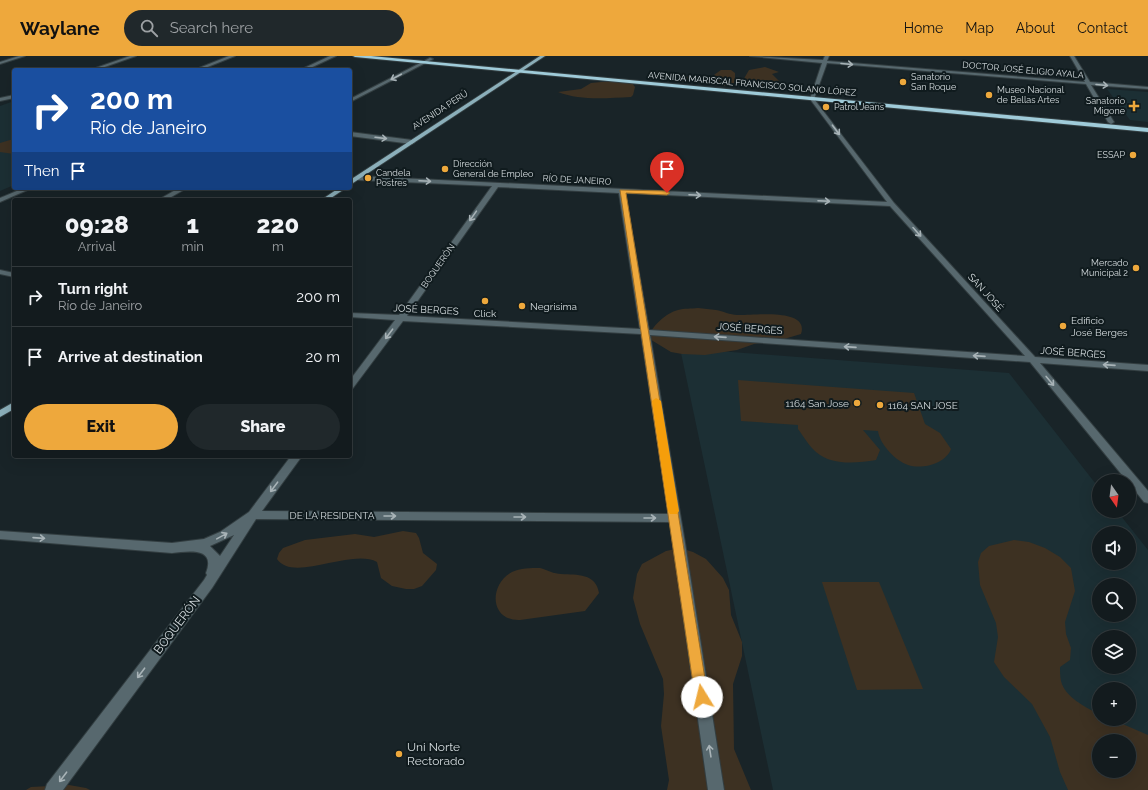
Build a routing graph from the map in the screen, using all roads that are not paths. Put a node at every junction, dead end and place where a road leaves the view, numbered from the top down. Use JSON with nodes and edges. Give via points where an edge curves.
{"nodes":[{"id":1,"x":23,"y":56,"type":"edge"},
{"id":2,"x":134,"y":56,"type":"edge"},
{"id":3,"x":233,"y":56,"type":"edge"},
{"id":4,"x":334,"y":56,"type":"edge"},
{"id":5,"x":355,"y":56,"type":"edge"},
{"id":6,"x":402,"y":56,"type":"edge"},
{"id":7,"x":543,"y":56,"type":"edge"},
{"id":8,"x":752,"y":56,"type":"edge"},
{"id":9,"x":827,"y":56,"type":"edge"},
{"id":10,"x":1072,"y":56,"type":"edge"},
{"id":11,"x":362,"y":57,"type":"edge"},
{"id":12,"x":427,"y":61,"type":"junction"},
{"id":13,"x":0,"y":62,"type":"edge"},
{"id":14,"x":825,"y":62,"type":"junction"},
{"id":15,"x":532,"y":63,"type":"junction"},
{"id":16,"x":508,"y":66,"type":"junction"},
{"id":17,"x":98,"y":68,"type":"edge"},
{"id":18,"x":201,"y":68,"type":"edge"},
{"id":19,"x":307,"y":68,"type":"edge"},
{"id":20,"x":546,"y":69,"type":"junction"},
{"id":21,"x":504,"y":70,"type":"junction"},
{"id":22,"x":522,"y":70,"type":"junction"},
{"id":23,"x":539,"y":73,"type":"junction"},
{"id":24,"x":514,"y":75,"type":"junction"},
{"id":25,"x":661,"y":80,"type":"junction"},
{"id":26,"x":1088,"y":84,"type":"junction"},
{"id":27,"x":1148,"y":88,"type":"edge"},
{"id":28,"x":7,"y":92,"type":"dead end"},
{"id":29,"x":12,"y":93,"type":"edge"},
{"id":30,"x":12,"y":95,"type":"edge"},
{"id":31,"x":813,"y":97,"type":"junction"},
{"id":32,"x":0,"y":100,"type":"edge"},
{"id":33,"x":352,"y":100,"type":"edge"},
{"id":34,"x":1111,"y":122,"type":"junction"},
{"id":35,"x":1148,"y":126,"type":"edge"},
{"id":36,"x":1148,"y":130,"type":"edge"},
{"id":37,"x":352,"y":134,"type":"edge"},
{"id":38,"x":412,"y":142,"type":"junction"},
{"id":39,"x":358,"y":178,"type":"junction"},
{"id":40,"x":352,"y":182,"type":"edge"},
{"id":41,"x":496,"y":185,"type":"junction"},
{"id":42,"x":24,"y":190,"type":"edge"},
{"id":43,"x":180,"y":190,"type":"edge"},
{"id":44,"x":340,"y":190,"type":"edge"},
{"id":45,"x":622,"y":191,"type":"junction"},
{"id":46,"x":165,"y":198,"type":"edge"},
{"id":47,"x":327,"y":198,"type":"edge"},
{"id":48,"x":0,"y":200,"type":"edge"},
{"id":49,"x":892,"y":204,"type":"junction"},
{"id":50,"x":0,"y":272,"type":"edge"},
{"id":51,"x":12,"y":275,"type":"edge"},
{"id":52,"x":352,"y":315,"type":"edge"},
{"id":53,"x":401,"y":318,"type":"junction"},
{"id":54,"x":645,"y":332,"type":"junction"},
{"id":55,"x":1033,"y":360,"type":"junction"},
{"id":56,"x":1148,"y":368,"type":"edge"},
{"id":57,"x":352,"y":383,"type":"edge"},
{"id":58,"x":12,"y":405,"type":"edge"},
{"id":59,"x":0,"y":414,"type":"edge"},
{"id":60,"x":296,"y":458,"type":"edge"},
{"id":61,"x":1148,"y":499,"type":"edge"},
{"id":62,"x":253,"y":515,"type":"junction"},
{"id":63,"x":674,"y":518,"type":"junction"},
{"id":64,"x":0,"y":535,"type":"edge"},
{"id":65,"x":190,"y":547,"type":"junction"},
{"id":66,"x":208,"y":584,"type":"junction"},
{"id":67,"x":53,"y":790,"type":"edge"},
{"id":68,"x":716,"y":790,"type":"edge"}],
"edges":[{"from":1,"to":13,"type":"street"},
{"from":2,"to":17,"type":"street"},
{"from":3,"to":18,"type":"street"},
{"from":4,"to":19,"type":"street"},
{"from":5,"to":11,"type":"highway","name":"AVENIDA MARISCAL FRANCISCO SOLANO LÓPEZ"},
{"from":6,"to":12,"type":"highway","name":"AVENIDA MARISCAL FRANCISCO SOLANO LÓPEZ"},
{"from":7,"to":15,"type":"main road","name":"AVENIDA PERÚ"},
{"from":8,"to":14,"type":"street","name":"DOCTOR JOSÉ ELIGIO AYALA"},
{"from":9,"to":14,"type":"street"},
{"from":10,"to":26,"type":"street"},
{"from":11,"to":12,"type":"highway","name":"AVENIDA MARISCAL FRANCISCO SOLANO LÓPEZ"},
{"from":12,"to":16,"type":"highway","name":"AVENIDA MARISCAL FRANCISCO SOLANO LÓPEZ"},
{"from":12,"to":21,"type":"highway","name":"AVENIDA MARISCAL FRANCISCO SOLANO LÓPEZ"},
{"from":12,"to":22,"type":"highway"},
{"from":12,"to":33,"type":"street","one_way":true},
{"from":14,"to":26,"type":"street","name":"DOCTOR JOSÉ ELIGIO AYALA","one_way":true},
{"from":14,"to":31,"type":"street"},
{"from":15,"to":16,"type":"highway"},
{"from":15,"to":20,"type":"highway","via":[[535,67]]},
{"from":15,"to":22,"type":"main road","name":"AVENIDA PERÚ"},
{"from":16,"to":22,"type":"highway","name":"AVENIDA MARISCAL FRANCISCO SOLANO LÓPEZ"},
{"from":20,"to":22,"type":"highway","name":"AVENIDA MARISCAL FRANCISCO SOLANO LÓPEZ"},
{"from":20,"to":25,"type":"highway","name":"AVENIDA MARISCAL FRANCISCO SOLANO LÓPEZ"},
{"from":21,"to":22,"type":"highway","name":"AVENIDA MARISCAL FRANCISCO SOLANO LÓPEZ"},
{"from":21,"to":24,"type":"highway"},
{"from":22,"to":23,"type":"highway","name":"AVENIDA MARISCAL FRANCISCO SOLANO LÓPEZ"},
{"from":22,"to":24,"type":"main road","name":"AVENIDA PERÚ"},
{"from":22,"to":25,"type":"highway"},
{"from":23,"to":24,"type":"highway"},
{"from":23,"to":31,"type":"highway","name":"AVENIDA MARISCAL FRANCISCO SOLANO LÓPEZ"},
{"from":24,"to":38,"type":"main road","name":"AVENIDA PERÚ"},
{"from":25,"to":31,"type":"highway","name":"AVENIDA MARISCAL FRANCISCO SOLANO LÓPEZ"},
{"from":26,"to":27,"type":"street","name":"DOCTOR JOSÉ ELIGIO AYALA","one_way":true},
{"from":26,"to":34,"type":"street"},
{"from":28,"to":29,"type":"street"},
{"from":30,"to":32,"type":"street"},
{"from":31,"to":34,"type":"highway","name":"AVENIDA MARISCAL FRANCISCO SOLANO LÓPEZ"},
{"from":31,"to":36,"type":"highway","name":"AVENIDA MARISCAL FRANCISCO SOLANO LÓPEZ"},
{"from":31,"to":49,"type":"street","name":"SAN JOSÉ","one_way":true},
{"from":34,"to":35,"type":"highway","name":"AVENIDA MARISCAL FRANCISCO SOLANO LÓPEZ"},
{"from":37,"to":38,"type":"street","one_way":true},
{"from":38,"to":39,"type":"main road","name":"AVENIDA PERÚ"},
{"from":39,"to":40,"type":"main road","name":"AVENIDA PERÚ"},
{"from":39,"to":41,"type":"street","name":"RÍO DE JANEIRO","one_way":true},
{"from":41,"to":45,"type":"street","name":"RÍO DE JANEIRO"},
{"from":41,"to":53,"type":"street","name":"BOQUERÓN","one_way":true},
{"from":42,"to":48,"type":"street"},
{"from":43,"to":46,"type":"street"},
{"from":44,"to":47,"type":"main road"},
{"from":45,"to":49,"type":"street","name":"RÍO DE JANEIRO","one_way":true},
{"from":45,"to":54,"type":"street"},
{"from":49,"to":55,"type":"street","name":"SAN JOSÉ","one_way":true},
{"from":50,"to":51,"type":"street"},
{"from":52,"to":53,"type":"street","name":"JOSÉ BERGES"},
{"from":53,"to":54,"type":"street","name":"JOSÉ BERGES"},
{"from":53,"to":57,"type":"street","name":"BOQUERÓN","one_way":true},
{"from":55,"to":54,"type":"street","name":"JOSÉ BERGES","one_way":true},
{"from":54,"to":63,"type":"street"},
{"from":56,"to":55,"type":"street","name":"JOSÉ BERGES","one_way":true},
{"from":55,"to":61,"type":"street","name":"SAN JOSÉ","one_way":true},
{"from":58,"to":59,"type":"main road"},
{"from":60,"to":62,"type":"street","name":"BOQUERÓN","one_way":true},
{"from":62,"to":63,"type":"street","name":"DE LA RESIDENTA","one_way":true},
{"from":65,"to":62,"type":"street","one_way":true,"via":[[211,542],[235,529]]},
{"from":62,"to":66,"type":"street","name":"BOQUERÓN"},
{"from":68,"to":63,"type":"street","one_way":true},
{"from":64,"to":65,"type":"street","one_way":true,"via":[[172,548]]},
{"from":65,"to":66,"type":"street","via":[[206,549],[214,557],[215,565]]},
{"from":66,"to":67,"type":"street","name":"BOQUERÓN","one_way":true}]}
